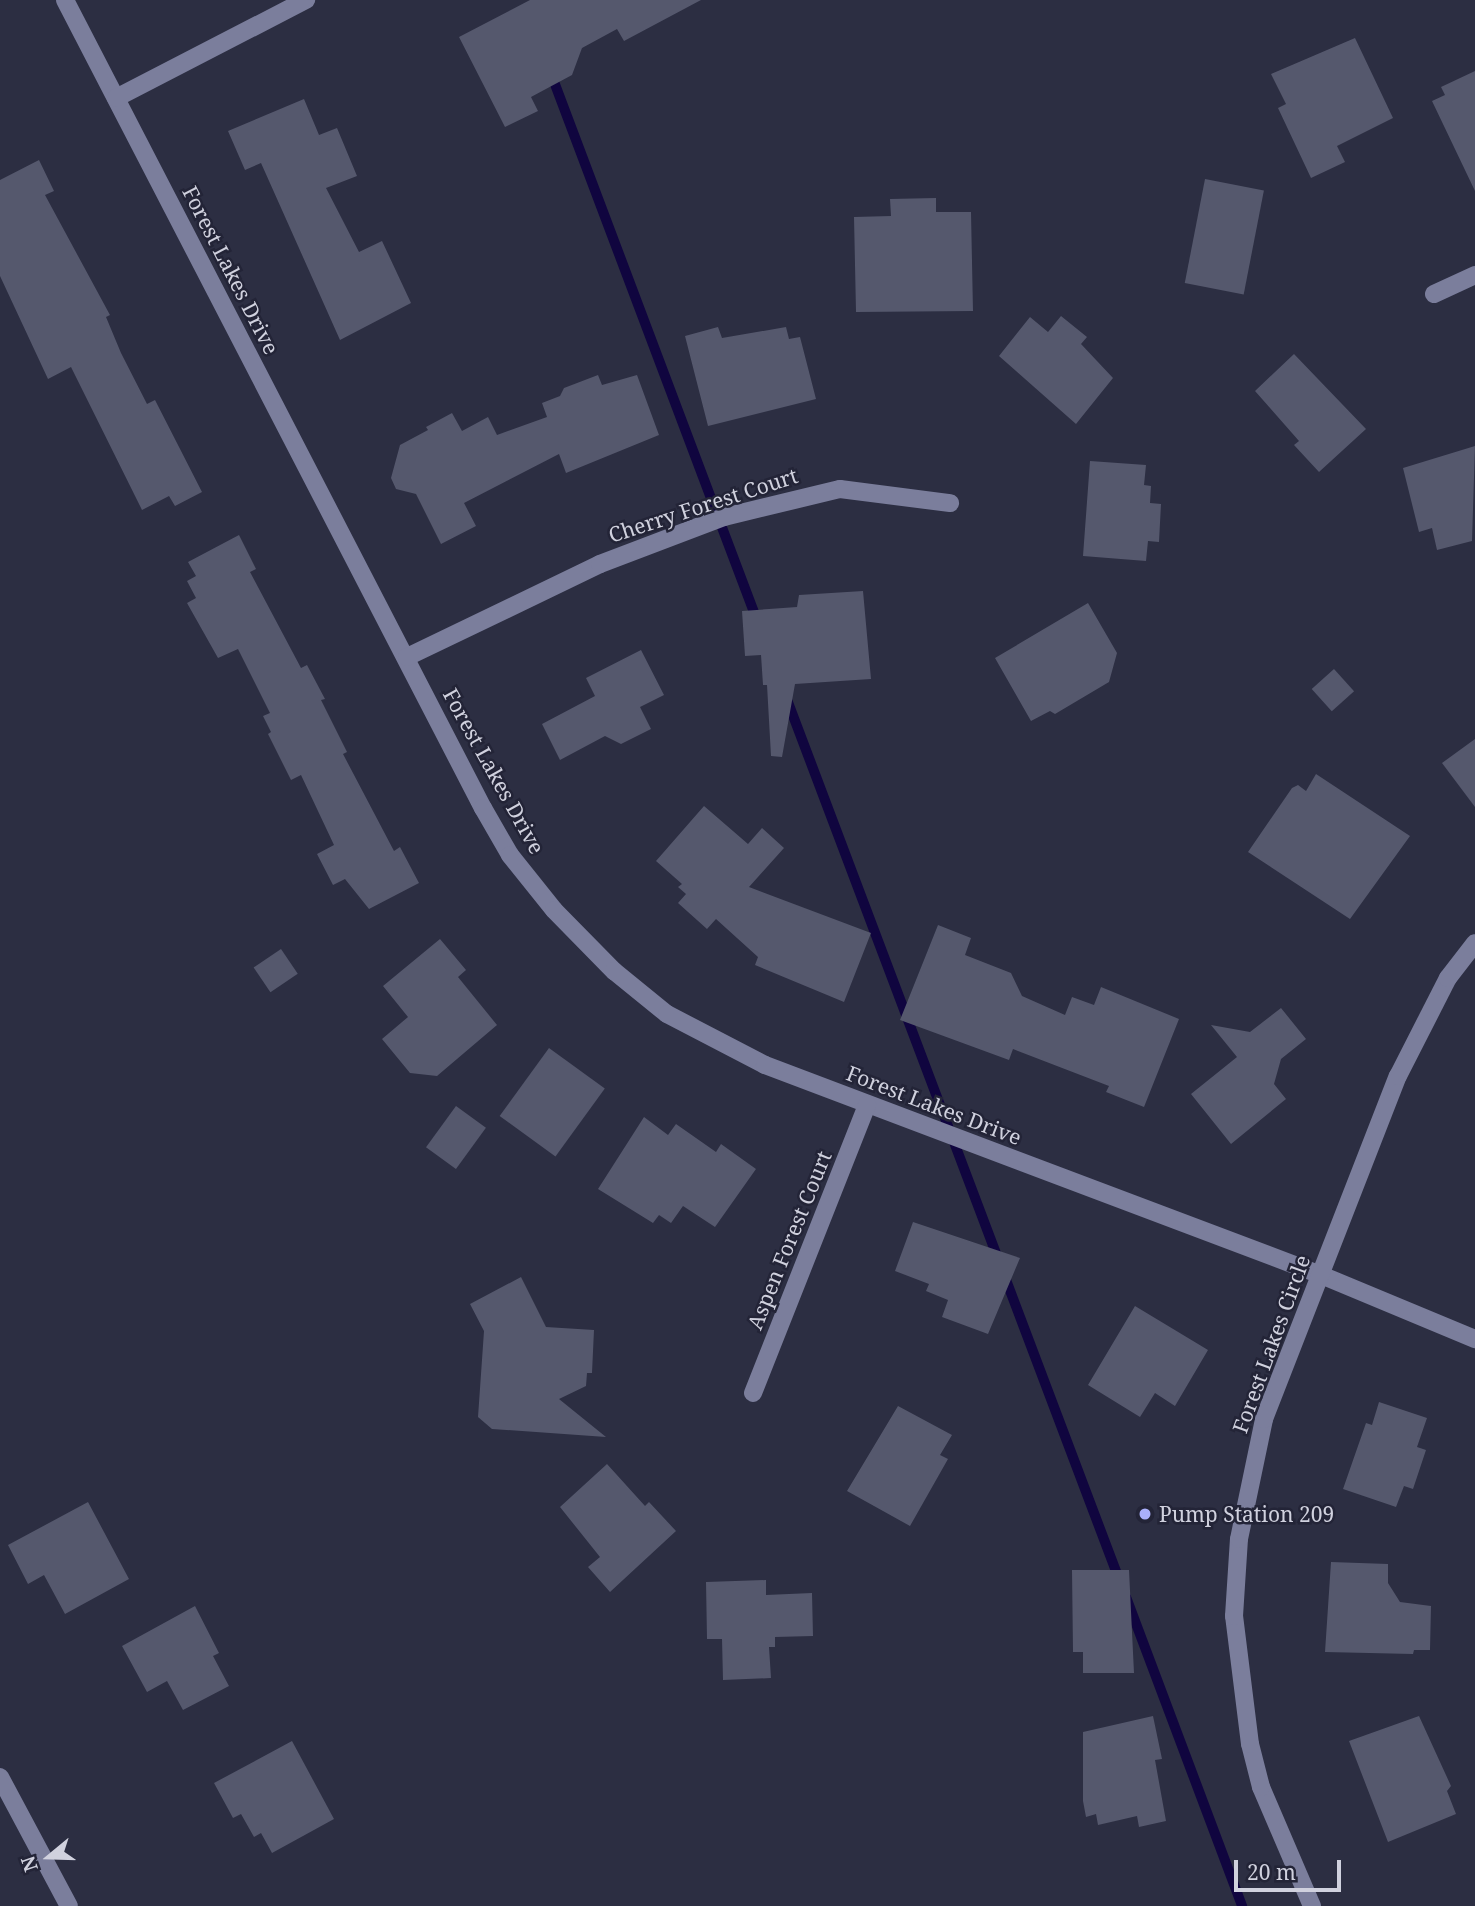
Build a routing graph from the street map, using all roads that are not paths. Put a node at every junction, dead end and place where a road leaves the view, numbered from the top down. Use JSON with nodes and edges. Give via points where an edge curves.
{"nodes":[{"id":1,"x":65,"y":0,"type":"edge"},
{"id":2,"x":306,"y":0,"type":"edge"},
{"id":3,"x":116,"y":98,"type":"junction"},
{"id":4,"x":1475,"y":275,"type":"edge"},
{"id":5,"x":1434,"y":294,"type":"dead end"},
{"id":6,"x":950,"y":503,"type":"dead end"},
{"id":7,"x":407,"y":657,"type":"junction"},
{"id":8,"x":1475,"y":943,"type":"edge"},
{"id":9,"x":867,"y":1105,"type":"junction"},
{"id":10,"x":1321,"y":1275,"type":"junction"},
{"id":11,"x":1475,"y":1339,"type":"edge"},
{"id":12,"x":753,"y":1393,"type":"dead end"},
{"id":13,"x":0,"y":1776,"type":"edge"},
{"id":14,"x":69,"y":1906,"type":"edge"},
{"id":15,"x":1312,"y":1906,"type":"edge"}],
"edges":[{"from":1,"to":3,"type":"street","name":"Forest Lakes Drive"},
{"from":2,"to":3,"type":"street"},
{"from":3,"to":7,"type":"street","name":"Forest Lakes Drive"},
{"from":4,"to":5,"type":"street"},
{"from":6,"to":7,"type":"street","name":"Cherry Forest Court","via":[[840,489],[724,517],[600,564]]},
{"from":7,"to":9,"type":"street","name":"Forest Lakes Drive","via":[[510,855],[554,910],[614,971],[667,1014],[765,1065]]},
{"from":8,"to":10,"type":"street","name":"Forest Lakes Circle","via":[[1448,978],[1406,1056]]},
{"from":9,"to":10,"type":"street","name":"Forest Lakes Drive"},
{"from":9,"to":12,"type":"street","name":"Aspen Forest Court"},
{"from":10,"to":11,"type":"street","name":"Forest Lakes Drive"},
{"from":10,"to":15,"type":"street","name":"Forest Lakes Circle","via":[[1264,1419],[1252,1465],[1239,1539],[1234,1616],[1242,1699],[1261,1787]]},
{"from":13,"to":14,"type":"street"}]}
